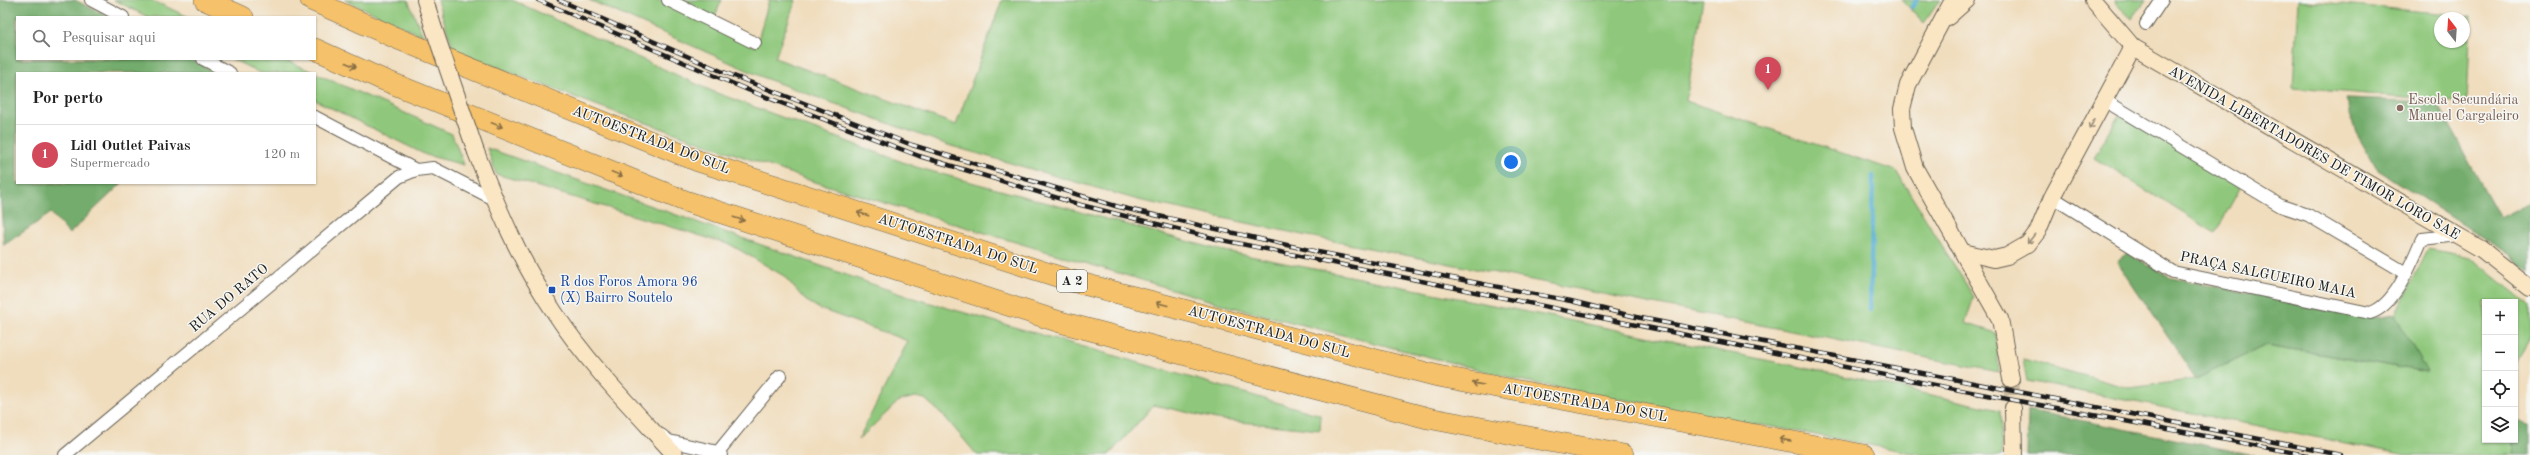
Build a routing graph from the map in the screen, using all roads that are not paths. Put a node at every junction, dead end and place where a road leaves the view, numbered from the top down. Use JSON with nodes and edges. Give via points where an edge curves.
{"nodes":[{"id":1,"x":90,"y":0,"type":"edge"},
{"id":2,"x":205,"y":0,"type":"edge"},
{"id":3,"x":311,"y":0,"type":"edge"},
{"id":4,"x":425,"y":0,"type":"edge"},
{"id":5,"x":668,"y":0,"type":"edge"},
{"id":6,"x":1953,"y":0,"type":"edge"},
{"id":7,"x":1967,"y":0,"type":"edge"},
{"id":8,"x":2083,"y":0,"type":"edge"},
{"id":9,"x":2093,"y":0,"type":"edge"},
{"id":10,"x":2162,"y":0,"type":"edge"},
{"id":11,"x":2103,"y":13,"type":"junction"},
{"id":12,"x":121,"y":16,"type":"edge"},
{"id":13,"x":241,"y":16,"type":"edge"},
{"id":14,"x":1941,"y":23,"type":"junction"},
{"id":15,"x":2146,"y":24,"type":"dead end"},
{"id":16,"x":755,"y":44,"type":"dead end"},
{"id":17,"x":2133,"y":48,"type":"junction"},
{"id":18,"x":316,"y":49,"type":"edge"},
{"id":19,"x":205,"y":60,"type":"edge"},
{"id":20,"x":228,"y":72,"type":"edge"},
{"id":21,"x":2104,"y":100,"type":"junction"},
{"id":22,"x":316,"y":119,"type":"edge"},
{"id":23,"x":416,"y":170,"type":"junction"},
{"id":24,"x":2052,"y":197,"type":"junction"},
{"id":25,"x":494,"y":199,"type":"junction"},
{"id":26,"x":2458,"y":235,"type":"junction"},
{"id":27,"x":1963,"y":252,"type":"junction"},
{"id":28,"x":2406,"y":273,"type":"junction"},
{"id":29,"x":2530,"y":288,"type":"edge"},
{"id":30,"x":780,"y":376,"type":"dead end"},
{"id":31,"x":2010,"y":379,"type":"tunnel mouth"},
{"id":32,"x":2013,"y":408,"type":"tunnel mouth"},
{"id":33,"x":647,"y":424,"type":"junction"},
{"id":34,"x":718,"y":454,"type":"edge"},
{"id":35,"x":65,"y":455,"type":"edge"},
{"id":36,"x":675,"y":455,"type":"edge"},
{"id":37,"x":1623,"y":455,"type":"edge"},
{"id":38,"x":1864,"y":455,"type":"edge"},
{"id":39,"x":2014,"y":455,"type":"edge"}],
"edges":[{"from":1,"to":12,"type":"street"},
{"from":2,"to":13,"type":"highway"},
{"from":38,"to":3,"type":"highway","name":"AUTOESTRADA DO SUL","number":"A 2","one_way":true,"via":[[1438,376],[1072,281],[698,161],[396,38]]},
{"from":4,"to":25,"type":"main road","bridge":true},
{"from":5,"to":16,"type":"street"},
{"from":6,"to":14,"type":"main road"},
{"from":7,"to":14,"type":"main road"},
{"from":8,"to":11,"type":"main road","name":"AVENIDA LIBERTADORES DE TIMOR LORO SAE"},
{"from":9,"to":11,"type":"main road","name":"AVENIDA LIBERTADORES DE TIMOR LORO SAE"},
{"from":10,"to":15,"type":"street"},
{"from":11,"to":17,"type":"main road","name":"AVENIDA LIBERTADORES DE TIMOR LORO SAE"},
{"from":14,"to":27,"type":"main road","via":[[1908,85],[1902,109],[1904,128],[1915,168]]},
{"from":17,"to":21,"type":"main road"},
{"from":17,"to":26,"type":"main road","name":"AVENIDA LIBERTADORES DE TIMOR LORO SAE"},
{"from":18,"to":37,"type":"highway","one_way":true,"via":[[378,78],[685,201],[1060,322],[1428,418]]},
{"from":19,"to":20,"type":"street"},
{"from":21,"to":24,"type":"main road","one_way":true},
{"from":21,"to":28,"type":"street","via":[[2281,206],[2308,215]]},
{"from":22,"to":23,"type":"street"},
{"from":23,"to":25,"type":"street","via":[[433,168]]},
{"from":23,"to":35,"type":"street","name":"RUA DO RATO","via":[[399,177]]},
{"from":24,"to":27,"type":"main road","one_way":true,"via":[[2038,231],[2019,251],[1994,259]]},
{"from":24,"to":28,"type":"street","name":"PRAÇA SALGUEIRO MAIA","via":[[2173,272],[2370,313],[2380,310],[2387,303]]},
{"from":25,"to":33,"type":"main road","via":[[528,268],[555,314],[604,377]]},
{"from":26,"to":28,"type":"street","name":"PRAÇA SALGUEIRO MAIA","via":[[2422,239]]},
{"from":26,"to":29,"type":"main road","name":"AVENIDA LIBERTADORES DE TIMOR LORO SAE"},
{"from":27,"to":31,"type":"main road","via":[[2000,319]]},
{"from":30,"to":34,"type":"street"},
{"from":32,"to":39,"type":"main road"},
{"from":33,"to":34,"type":"street","via":[[669,441]]},
{"from":33,"to":36,"type":"main road"}]}
